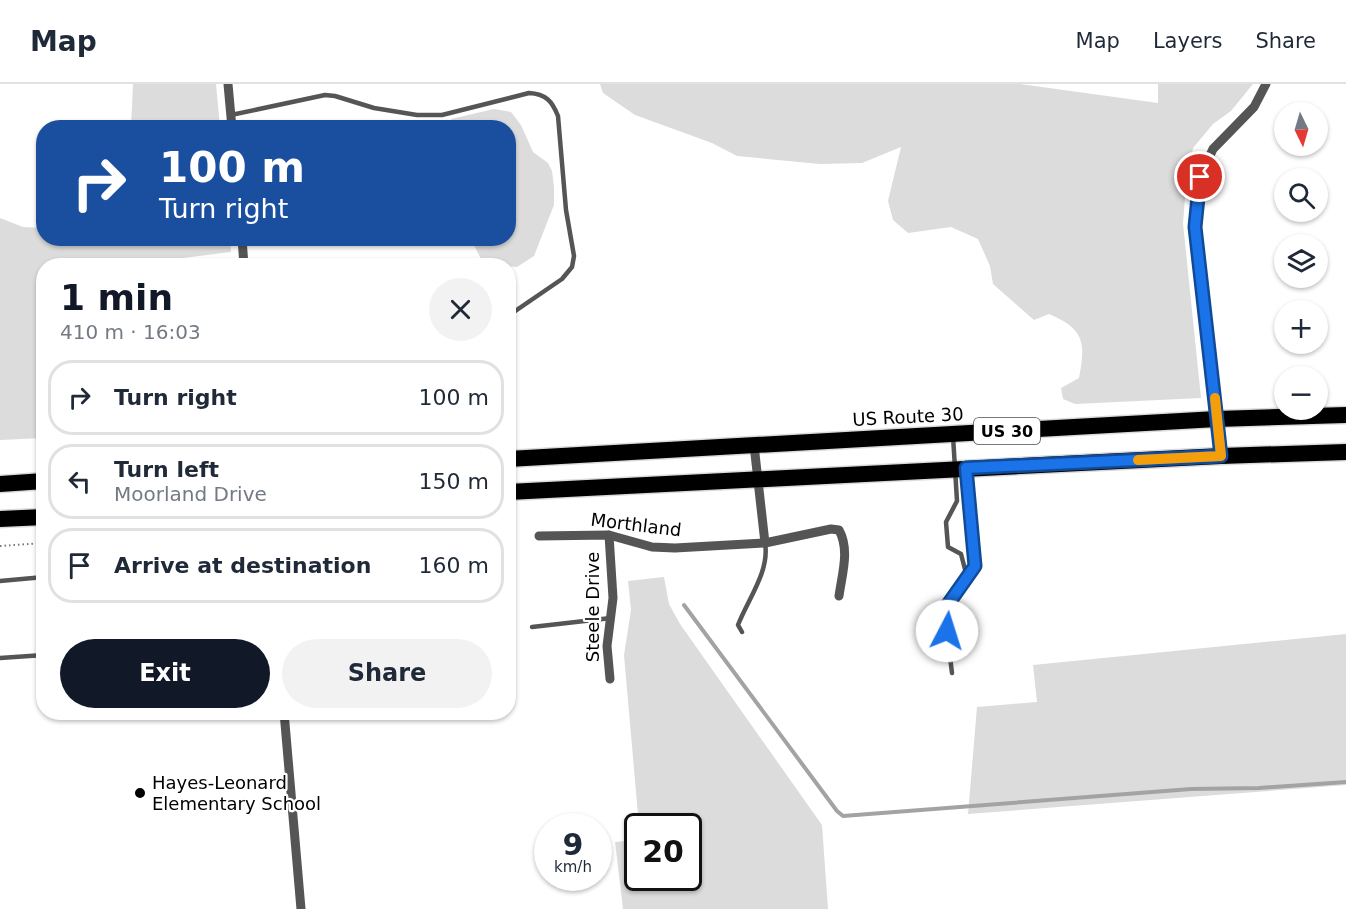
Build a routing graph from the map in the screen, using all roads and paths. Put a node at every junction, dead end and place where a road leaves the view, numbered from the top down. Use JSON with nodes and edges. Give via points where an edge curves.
{"nodes":[{"id":1,"x":228,"y":84,"type":"edge"},
{"id":2,"x":1266,"y":84,"type":"edge"},
{"id":3,"x":231,"y":114,"type":"junction"},
{"id":4,"x":231,"y":120,"type":"edge"},
{"id":5,"x":516,"y":311,"type":"edge"},
{"id":6,"x":1346,"y":415,"type":"edge"},
{"id":7,"x":1217,"y":419,"type":"junction"},
{"id":8,"x":953,"y":434,"type":"junction"},
{"id":9,"x":754,"y":445,"type":"junction"},
{"id":10,"x":1346,"y":452,"type":"edge"},
{"id":11,"x":1221,"y":456,"type":"junction"},
{"id":12,"x":516,"y":459,"type":"edge"},
{"id":13,"x":960,"y":469,"type":"junction"},
{"id":14,"x":758,"y":479,"type":"junction"},
{"id":15,"x":36,"y":482,"type":"edge"},
{"id":16,"x":0,"y":484,"type":"edge"},
{"id":17,"x":516,"y":492,"type":"edge"},
{"id":18,"x":36,"y":517,"type":"edge"},
{"id":19,"x":0,"y":519,"type":"edge"},
{"id":20,"x":609,"y":535,"type":"junction"},
{"id":21,"x":539,"y":536,"type":"dead end"},
{"id":22,"x":765,"y":543,"type":"junction"},
{"id":23,"x":36,"y":544,"type":"edge"},
{"id":24,"x":0,"y":546,"type":"edge"},
{"id":25,"x":967,"y":577,"type":"junction"},
{"id":26,"x":36,"y":578,"type":"edge"},
{"id":27,"x":0,"y":581,"type":"edge"},
{"id":28,"x":839,"y":596,"type":"dead end"},
{"id":29,"x":611,"y":618,"type":"junction"},
{"id":30,"x":532,"y":627,"type":"dead end"},
{"id":31,"x":742,"y":632,"type":"dead end"},
{"id":32,"x":36,"y":656,"type":"edge"},
{"id":33,"x":0,"y":658,"type":"edge"},
{"id":34,"x":952,"y":673,"type":"dead end"},
{"id":35,"x":610,"y":679,"type":"dead end"},
{"id":36,"x":285,"y":720,"type":"edge"},
{"id":37,"x":301,"y":909,"type":"edge"}],
"edges":[{"from":1,"to":3,"type":"street"},
{"from":2,"to":7,"type":"street","via":[[1254,107],[1213,149],[1200,177],[1195,227]]},
{"from":3,"to":4,"type":"street"},
{"from":3,"to":5,"type":"lane","via":[[325,95],[417,115],[442,115],[529,93],[547,97],[558,116],[573,267]]},
{"from":6,"to":7,"type":"highway","name":"US Route 30","number":"US 30"},
{"from":7,"to":8,"type":"highway","name":"US Route 30","number":"US 30"},
{"from":7,"to":11,"type":"street"},
{"from":8,"to":9,"type":"highway","name":"US Route 30","number":"US 30"},
{"from":8,"to":13,"type":"lane"},
{"from":9,"to":12,"type":"highway","name":"US Route 30","number":"US 30"},
{"from":9,"to":14,"type":"street"},
{"from":10,"to":11,"type":"highway","number":"US 30"},
{"from":11,"to":13,"type":"highway","number":"US 30"},
{"from":13,"to":14,"type":"highway","number":"US 30"},
{"from":13,"to":25,"type":"lane","via":[[975,566]]},
{"from":13,"to":25,"type":"lane","via":[[957,501],[946,522],[948,547],[961,554]]},
{"from":14,"to":17,"type":"highway","number":"US 30"},
{"from":14,"to":22,"type":"street"},
{"from":15,"to":16,"type":"highway"},
{"from":18,"to":19,"type":"highway"},
{"from":20,"to":21,"type":"street","name":"Morthland"},
{"from":20,"to":22,"type":"street","name":"Morthland","via":[[652,547]]},
{"from":20,"to":29,"type":"street","name":"Steele Drive"},
{"from":22,"to":28,"type":"street","name":"Morthland","via":[[839,530],[846,549]]},
{"from":22,"to":31,"type":"lane","via":[[764,566],[738,625]]},
{"from":23,"to":24,"type":"path"},
{"from":25,"to":34,"type":"lane","via":[[944,610]]},
{"from":26,"to":27,"type":"lane"},
{"from":29,"to":30,"type":"lane"},
{"from":29,"to":35,"type":"street","name":"Steele Drive","via":[[607,646]]},
{"from":32,"to":33,"type":"lane"},
{"from":36,"to":37,"type":"street"}]}
